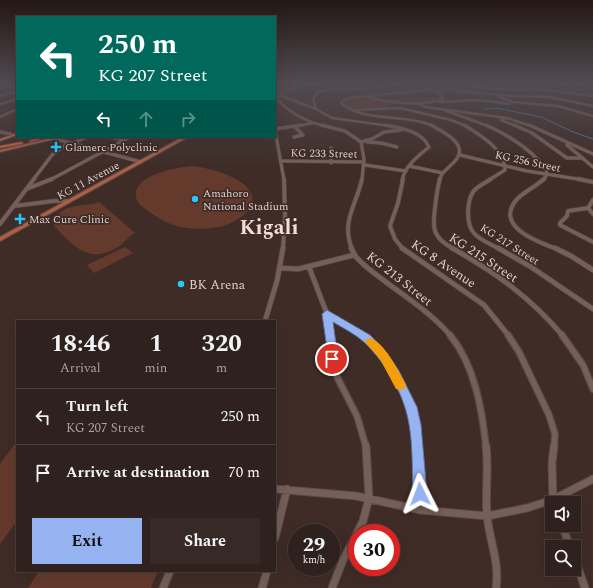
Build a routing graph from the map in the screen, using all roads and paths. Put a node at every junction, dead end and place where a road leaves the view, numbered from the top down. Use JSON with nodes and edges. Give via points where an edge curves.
{"nodes":[{"id":1,"x":14,"y":110,"type":"edge"},
{"id":2,"x":292,"y":110,"type":"edge"},
{"id":3,"x":320,"y":110,"type":"edge"},
{"id":4,"x":353,"y":110,"type":"edge"},
{"id":5,"x":412,"y":110,"type":"edge"},
{"id":6,"x":445,"y":110,"type":"edge"},
{"id":7,"x":447,"y":110,"type":"edge"},
{"id":8,"x":577,"y":110,"type":"edge"},
{"id":9,"x":593,"y":116,"type":"edge"},
{"id":10,"x":0,"y":117,"type":"edge"},
{"id":11,"x":507,"y":118,"type":"junction"},
{"id":12,"x":313,"y":123,"type":"junction"},
{"id":13,"x":295,"y":127,"type":"junction"},
{"id":14,"x":276,"y":129,"type":"edge"},
{"id":15,"x":405,"y":130,"type":"junction"},
{"id":16,"x":0,"y":132,"type":"edge"},
{"id":17,"x":16,"y":133,"type":"edge"},
{"id":18,"x":16,"y":133,"type":"edge"},
{"id":19,"x":276,"y":133,"type":"edge"},
{"id":20,"x":11,"y":134,"type":"junction"},
{"id":21,"x":294,"y":137,"type":"dead end"},
{"id":22,"x":42,"y":138,"type":"edge"},
{"id":23,"x":54,"y":138,"type":"edge"},
{"id":24,"x":84,"y":138,"type":"edge"},
{"id":25,"x":115,"y":138,"type":"edge"},
{"id":26,"x":128,"y":138,"type":"edge"},
{"id":27,"x":184,"y":138,"type":"edge"},
{"id":28,"x":1,"y":140,"type":"edge"},
{"id":29,"x":124,"y":140,"type":"junction"},
{"id":30,"x":363,"y":142,"type":"junction"},
{"id":31,"x":565,"y":142,"type":"junction"},
{"id":32,"x":70,"y":143,"type":"junction"},
{"id":33,"x":21,"y":144,"type":"joint"},
{"id":34,"x":397,"y":147,"type":"dead end"},
{"id":35,"x":331,"y":148,"type":"dead end"},
{"id":36,"x":0,"y":149,"type":"edge"},
{"id":37,"x":101,"y":152,"type":"junction"},
{"id":38,"x":593,"y":154,"type":"edge"},
{"id":39,"x":460,"y":155,"type":"junction"},
{"id":40,"x":583,"y":158,"type":"junction"},
{"id":41,"x":283,"y":161,"type":"junction"},
{"id":42,"x":140,"y":162,"type":"junction"},
{"id":43,"x":331,"y":163,"type":"junction"},
{"id":44,"x":365,"y":164,"type":"junction"},
{"id":45,"x":409,"y":166,"type":"junction"},
{"id":46,"x":505,"y":166,"type":"junction"},
{"id":47,"x":593,"y":167,"type":"edge"},
{"id":48,"x":406,"y":171,"type":"junction"},
{"id":49,"x":443,"y":172,"type":"junction"},
{"id":50,"x":547,"y":175,"type":"junction"},
{"id":51,"x":593,"y":182,"type":"edge"},
{"id":52,"x":29,"y":188,"type":"junction"},
{"id":53,"x":593,"y":200,"type":"edge"},
{"id":54,"x":68,"y":201,"type":"junction"},
{"id":55,"x":14,"y":206,"type":"junction"},
{"id":56,"x":588,"y":208,"type":"junction"},
{"id":57,"x":593,"y":214,"type":"edge"},
{"id":58,"x":0,"y":224,"type":"edge"},
{"id":59,"x":0,"y":239,"type":"edge"},
{"id":60,"x":593,"y":242,"type":"edge"},
{"id":61,"x":354,"y":255,"type":"junction"},
{"id":62,"x":309,"y":266,"type":"junction"},
{"id":63,"x":280,"y":268,"type":"junction"},
{"id":64,"x":593,"y":270,"type":"edge"},
{"id":65,"x":593,"y":309,"type":"edge"},
{"id":66,"x":327,"y":314,"type":"junction"},
{"id":67,"x":265,"y":320,"type":"edge"},
{"id":68,"x":593,"y":389,"type":"edge"},
{"id":69,"x":593,"y":479,"type":"edge"},
{"id":70,"x":276,"y":489,"type":"edge"},
{"id":71,"x":287,"y":489,"type":"junction"},
{"id":72,"x":553,"y":496,"type":"edge"},
{"id":73,"x":562,"y":496,"type":"edge"},
{"id":74,"x":369,"y":498,"type":"junction"},
{"id":75,"x":545,"y":503,"type":"edge"},
{"id":76,"x":421,"y":510,"type":"junction"},
{"id":77,"x":486,"y":516,"type":"junction"},
{"id":78,"x":362,"y":524,"type":"edge"},
{"id":79,"x":276,"y":534,"type":"edge"},
{"id":80,"x":348,"y":550,"type":"edge"},
{"id":81,"x":170,"y":572,"type":"edge"},
{"id":82,"x":267,"y":572,"type":"edge"},
{"id":83,"x":581,"y":576,"type":"edge"},
{"id":84,"x":163,"y":588,"type":"edge"},
{"id":85,"x":262,"y":588,"type":"edge"},
{"id":86,"x":332,"y":588,"type":"edge"},
{"id":87,"x":496,"y":588,"type":"edge"},
{"id":88,"x":585,"y":588,"type":"edge"}],
"edges":[{"from":1,"to":10,"type":"street"},
{"from":2,"to":12,"type":"street"},
{"from":3,"to":15,"type":"street","name":"KG 8 Avenue","via":[[331,118]]},
{"from":4,"to":39,"type":"street","via":[[409,119],[431,126],[458,144]]},
{"from":5,"to":46,"type":"street","via":[[438,116],[465,126],[495,149],[505,162]]},
{"from":6,"to":50,"type":"street","via":[[518,141],[543,166]]},
{"from":7,"to":11,"type":"street"},
{"from":8,"to":9,"type":"street"},
{"from":11,"to":31,"type":"street"},
{"from":11,"to":40,"type":"street","via":[[501,120],[532,133],[565,157]]},
{"from":12,"to":13,"type":"street"},
{"from":12,"to":30,"type":"street","via":[[341,130]]},
{"from":13,"to":14,"type":"street"},
{"from":13,"to":21,"type":"street","via":[[303,135]]},
{"from":15,"to":30,"type":"street","via":[[384,132]]},
{"from":15,"to":45,"type":"street","name":"KG 8 Avenue","via":[[424,138],[429,145]]},
{"from":16,"to":20,"type":"street"},
{"from":17,"to":20,"type":"highway"},
{"from":18,"to":28,"type":"highway"},
{"from":19,"to":41,"type":"street"},
{"from":20,"to":28,"type":"highway"},
{"from":22,"to":33,"type":"main road"},
{"from":23,"to":32,"type":"street"},
{"from":23,"to":36,"type":"main road"},
{"from":24,"to":32,"type":"street"},
{"from":25,"to":29,"type":"street"},
{"from":26,"to":29,"type":"street"},
{"from":27,"to":42,"type":"main road","name":"KG 11 Avenue"},
{"from":29,"to":37,"type":"street"},
{"from":30,"to":34,"type":"street"},
{"from":30,"to":44,"type":"street","name":"KG 213 Street"},
{"from":31,"to":38,"type":"street"},
{"from":31,"to":40,"type":"street"},
{"from":32,"to":37,"type":"street"},
{"from":32,"to":52,"type":"street","via":[[52,155]]},
{"from":33,"to":36,"type":"highway"},
{"from":35,"to":43,"type":"street"},
{"from":37,"to":42,"type":"street"},
{"from":37,"to":52,"type":"street","via":[[51,180]]},
{"from":39,"to":46,"type":"street","name":"KG 256 Street"},
{"from":39,"to":49,"type":"street"},
{"from":40,"to":47,"type":"street"},
{"from":41,"to":43,"type":"street","name":"KG 233 Street"},
{"from":41,"to":63,"type":"street","via":[[285,223]]},
{"from":42,"to":54,"type":"main road","name":"KG 11 Avenue"},
{"from":43,"to":44,"type":"street","name":"KG 233 Street"},
{"from":44,"to":48,"type":"street","name":"KG 233 Street"},
{"from":44,"to":61,"type":"street","name":"KG 213 Street","via":[[364,175],[348,218],[347,236]]},
{"from":45,"to":48,"type":"street","name":"KG 8 Avenue"},
{"from":45,"to":49,"type":"street"},
{"from":46,"to":50,"type":"street","name":"KG 256 Street"},
{"from":46,"to":65,"type":"street","name":"KG 217 Street","via":[[504,172],[478,186],[471,195],[468,212],[472,231]]},
{"from":48,"to":72,"type":"street","name":"KG 8 Avenue","via":[[390,226],[394,239],[404,251],[484,305],[519,352],[549,415],[555,434],[552,463]]},
{"from":49,"to":68,"type":"street","name":"KG 215 Street","via":[[432,229],[435,235],[443,243],[500,276],[545,317],[574,350]]},
{"from":50,"to":51,"type":"street","name":"KG 256 Street"},
{"from":50,"to":64,"type":"street","via":[[514,202],[512,221],[520,231]]},
{"from":52,"to":55,"type":"street"},
{"from":53,"to":56,"type":"street"},
{"from":54,"to":55,"type":"street"},
{"from":54,"to":59,"type":"main road","name":"KG 11 Avenue"},
{"from":55,"to":58,"type":"street"},
{"from":56,"to":57,"type":"street"},
{"from":56,"to":60,"type":"street","via":[[568,212],[560,225]]},
{"from":61,"to":62,"type":"street"},
{"from":61,"to":77,"type":"street","name":"KG 213 Street","via":[[434,318],[455,340],[462,353],[481,413],[486,440]]},
{"from":62,"to":63,"type":"street","via":[[298,269]]},
{"from":62,"to":66,"type":"street"},
{"from":63,"to":67,"type":"street"},
{"from":66,"to":74,"type":"street","via":[[335,373],[357,416],[367,450]]},
{"from":66,"to":76,"type":"street","via":[[366,338],[383,356],[411,407],[415,425]]},
{"from":69,"to":73,"type":"street"},
{"from":70,"to":71,"type":"street"},
{"from":71,"to":74,"type":"street"},
{"from":71,"to":79,"type":"street"},
{"from":74,"to":76,"type":"street"},
{"from":74,"to":78,"type":"street"},
{"from":75,"to":77,"type":"street"},
{"from":76,"to":77,"type":"street"},
{"from":77,"to":87,"type":"street","name":"KG 213 Street","via":[[496,553]]},
{"from":80,"to":86,"type":"street"},
{"from":81,"to":84,"type":"street"},
{"from":82,"to":85,"type":"street"},
{"from":83,"to":88,"type":"street"}]}
